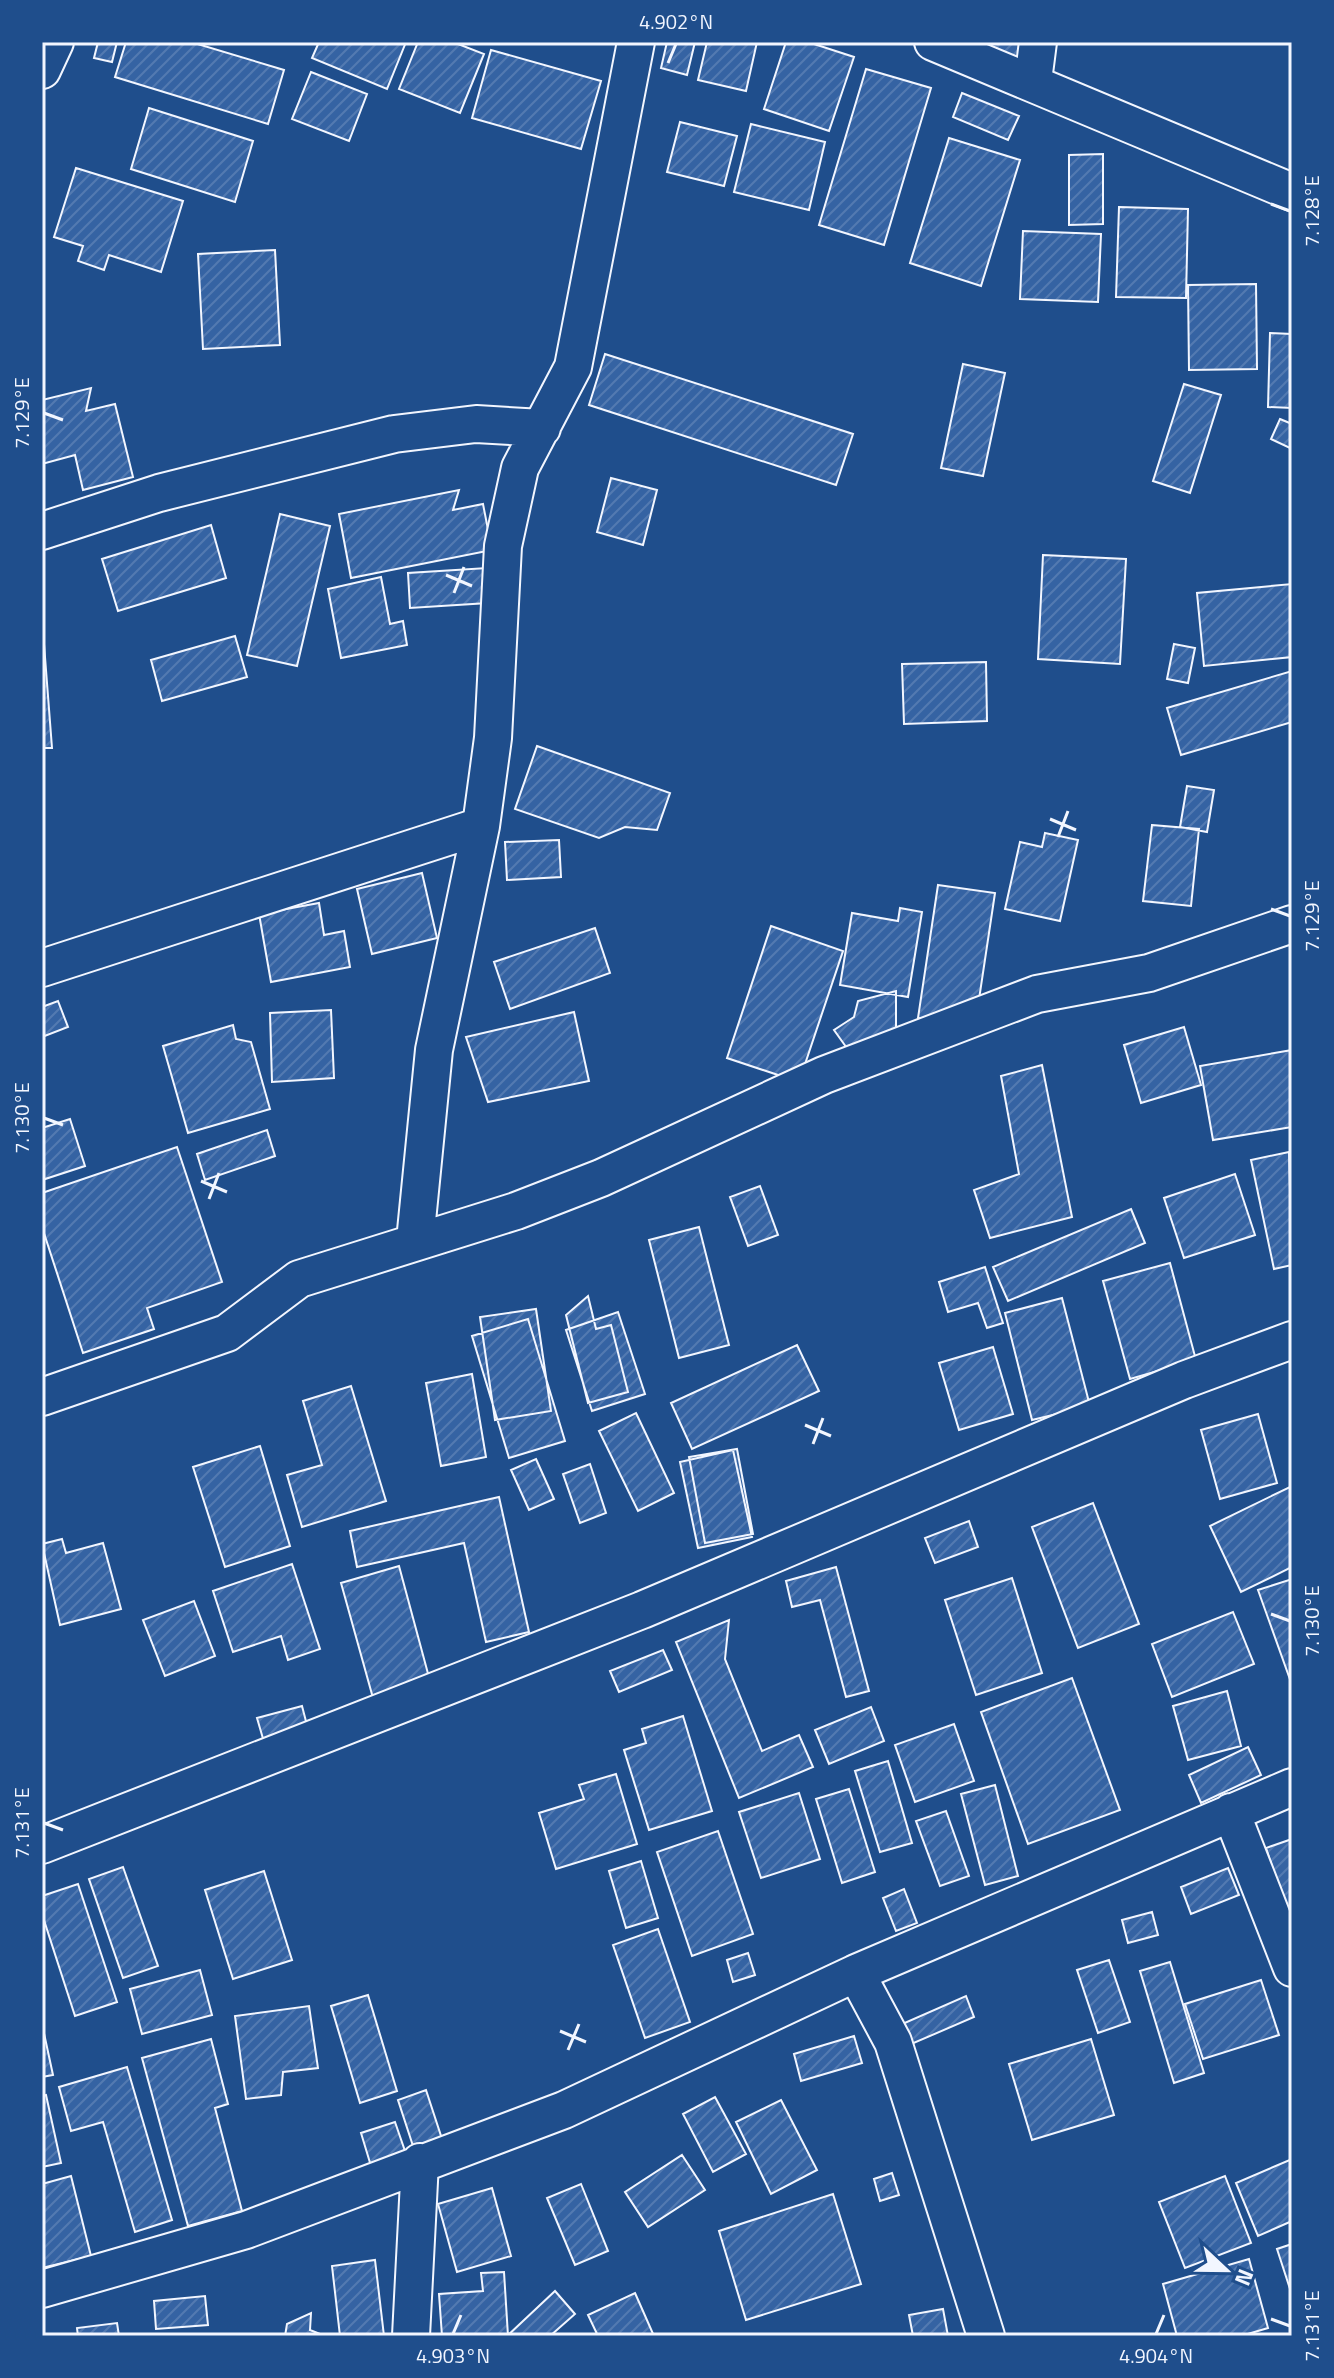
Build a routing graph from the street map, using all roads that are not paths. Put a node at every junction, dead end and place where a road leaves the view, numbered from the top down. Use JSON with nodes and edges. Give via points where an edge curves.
{"nodes":[{"id":1,"x":55,"y":42,"type":"edge"},
{"id":2,"x":636,"y":42,"type":"edge"},
{"id":3,"x":933,"y":42,"type":"edge"},
{"id":4,"x":1038,"y":42,"type":"edge"},
{"id":5,"x":42,"y":70,"type":"edge"},
{"id":6,"x":1033,"y":81,"type":"junction"},
{"id":7,"x":1292,"y":192,"type":"edge"},
{"id":8,"x":542,"y":428,"type":"junction"},
{"id":9,"x":42,"y":531,"type":"edge"},
{"id":10,"x":481,"y":826,"type":"junction"},
{"id":11,"x":1292,"y":924,"type":"edge"},
{"id":12,"x":42,"y":968,"type":"edge"},
{"id":13,"x":415,"y":1241,"type":"junction"},
{"id":14,"x":1292,"y":1340,"type":"edge"},
{"id":15,"x":42,"y":1397,"type":"edge"},
{"id":16,"x":1292,"y":1787,"type":"edge"},
{"id":17,"x":1231,"y":1812,"type":"junction"},
{"id":18,"x":42,"y":1845,"type":"edge"},
{"id":19,"x":1292,"y":1968,"type":"edge"},
{"id":20,"x":856,"y":1973,"type":"junction"},
{"id":21,"x":420,"y":2162,"type":"junction"},
{"id":22,"x":42,"y":2289,"type":"edge"},
{"id":23,"x":411,"y":2336,"type":"edge"},
{"id":24,"x":986,"y":2336,"type":"edge"}],
"edges":[{"from":1,"to":5,"type":"street"},
{"from":2,"to":8,"type":"street","via":[[573,367]]},
{"from":3,"to":6,"type":"street"},
{"from":4,"to":6,"type":"street"},
{"from":6,"to":7,"type":"street"},
{"from":8,"to":9,"type":"street","via":[[476,424],[394,434],[159,493]]},
{"from":8,"to":10,"type":"street","via":[[520,468],[503,546],[493,738]]},
{"from":10,"to":12,"type":"street"},
{"from":10,"to":13,"type":"street","via":[[434,1050]]},
{"from":11,"to":13,"type":"street","via":[[1149,973],[1037,994],[824,1075],[601,1178]]},
{"from":13,"to":15,"type":"street","via":[[299,1279],[227,1333]]},
{"from":14,"to":18,"type":"street","via":[[1184,1380],[642,1610]]},
{"from":16,"to":17,"type":"street"},
{"from":17,"to":19,"type":"street"},
{"from":17,"to":20,"type":"street"},
{"from":20,"to":21,"type":"street","via":[[564,2110]]},
{"from":20,"to":24,"type":"street","via":[[893,2042]]},
{"from":21,"to":22,"type":"street","via":[[246,2230]]},
{"from":21,"to":23,"type":"street"}]}
